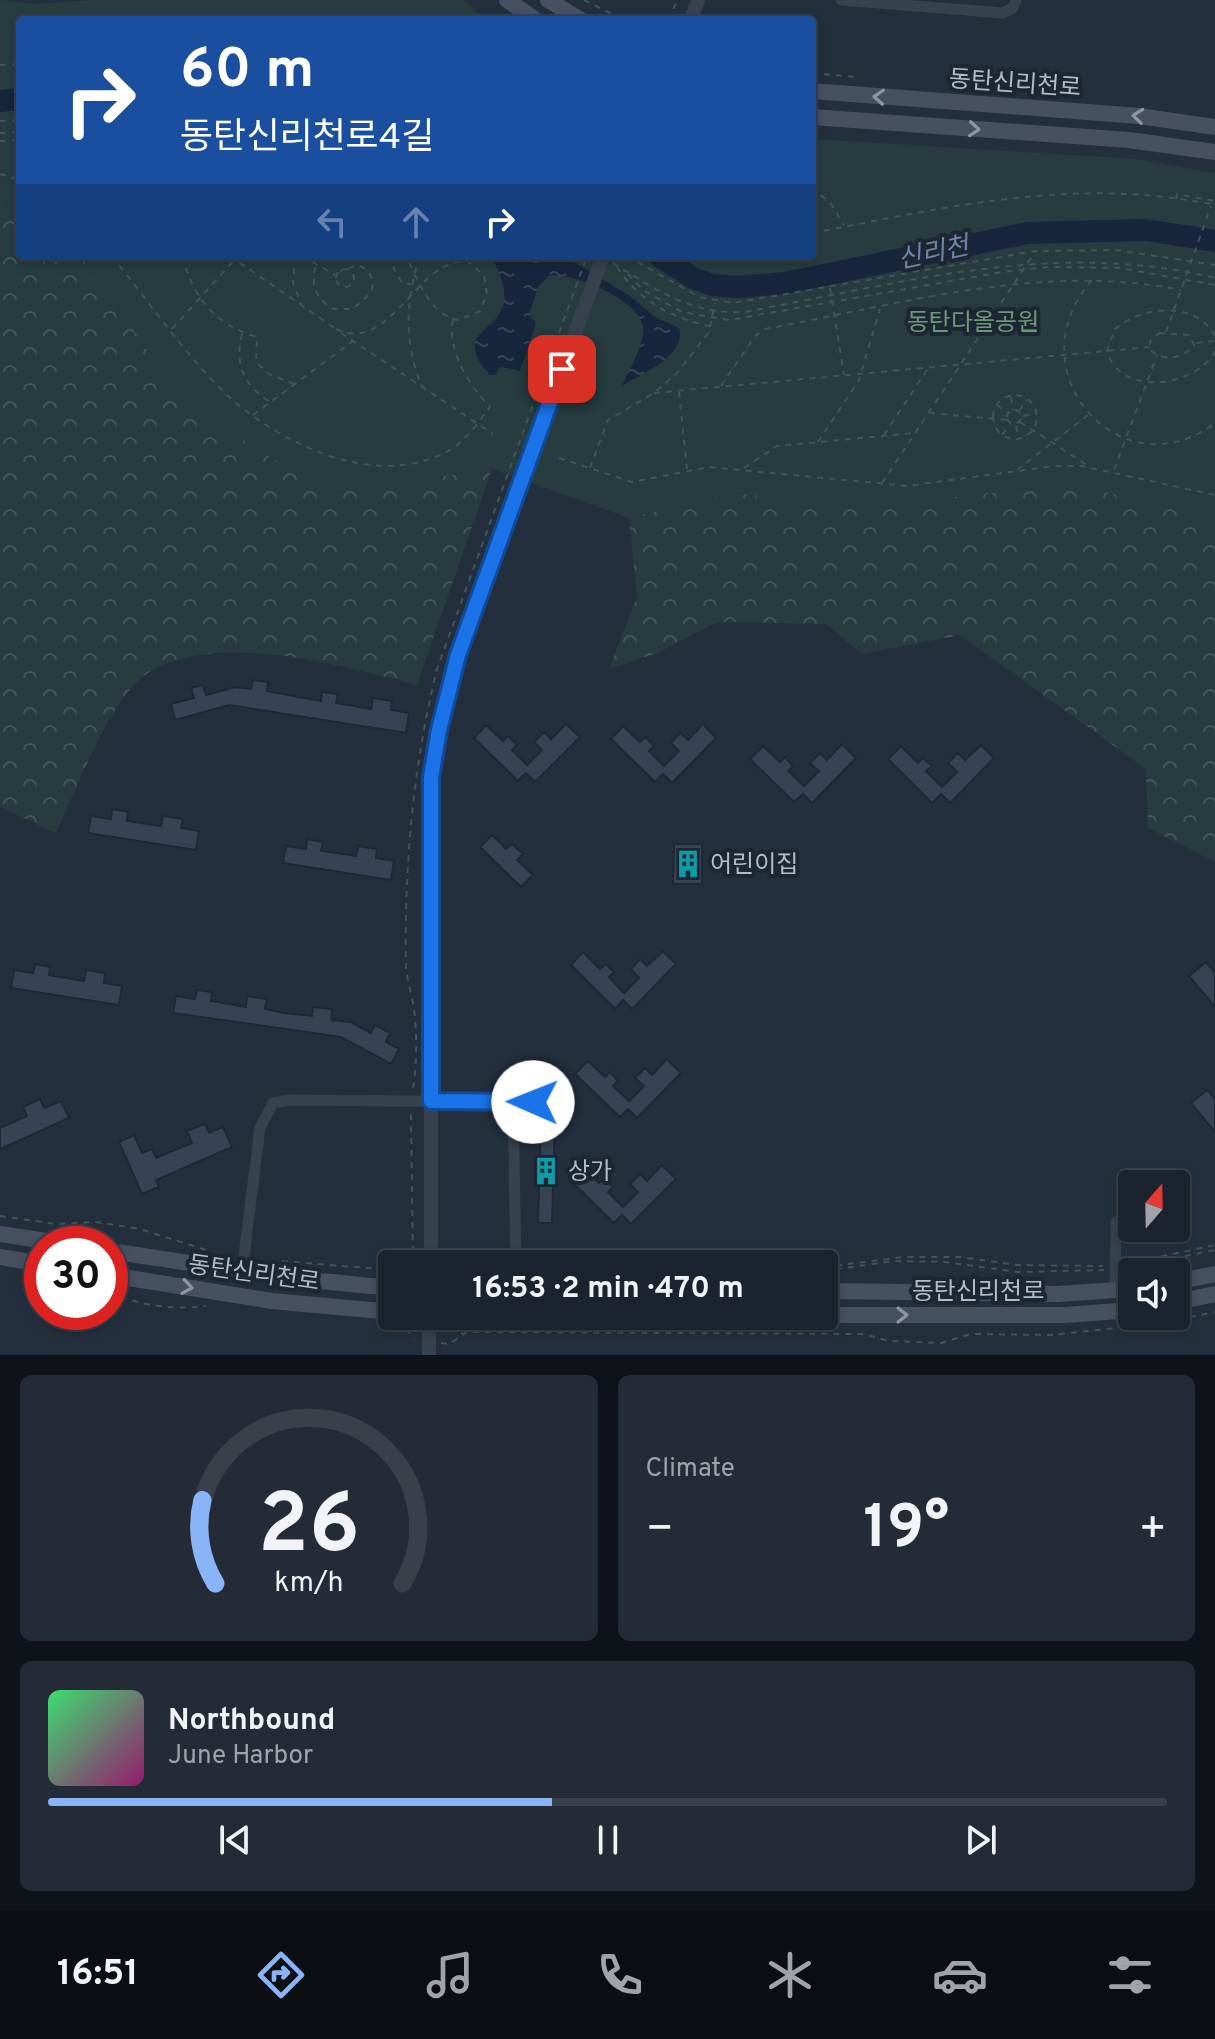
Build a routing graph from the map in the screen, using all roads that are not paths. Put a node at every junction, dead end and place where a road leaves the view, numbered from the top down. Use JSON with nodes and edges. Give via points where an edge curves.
{"nodes":[{"id":1,"x":507,"y":0,"type":"edge"},
{"id":2,"x":548,"y":0,"type":"edge"},
{"id":3,"x":841,"y":0,"type":"edge"},
{"id":4,"x":1016,"y":0,"type":"edge"},
{"id":5,"x":530,"y":16,"type":"edge"},
{"id":6,"x":574,"y":16,"type":"edge"},
{"id":7,"x":816,"y":91,"type":"edge"},
{"id":8,"x":816,"y":117,"type":"edge"},
{"id":9,"x":1215,"y":127,"type":"edge"},
{"id":10,"x":1215,"y":152,"type":"edge"},
{"id":11,"x":610,"y":260,"type":"edge"},
{"id":12,"x":431,"y":1101,"type":"junction"},
{"id":13,"x":513,"y":1102,"type":"junction"},
{"id":14,"x":533,"y":1102,"type":"dead end"},
{"id":15,"x":1116,"y":1222,"type":"dead end"},
{"id":16,"x":0,"y":1234,"type":"edge"},
{"id":17,"x":24,"y":1238,"type":"edge"},
{"id":18,"x":431,"y":1250,"type":"edge"},
{"id":19,"x":516,"y":1250,"type":"edge"},
{"id":20,"x":128,"y":1254,"type":"edge"},
{"id":21,"x":0,"y":1257,"type":"edge"},
{"id":22,"x":1120,"y":1258,"type":"edge"},
{"id":23,"x":24,"y":1261,"type":"edge"},
{"id":24,"x":242,"y":1271,"type":"junction"},
{"id":25,"x":1215,"y":1274,"type":"edge"},
{"id":26,"x":128,"y":1278,"type":"edge"},
{"id":27,"x":1190,"y":1279,"type":"edge"},
{"id":28,"x":378,"y":1286,"type":"edge"},
{"id":29,"x":1118,"y":1289,"type":"edge"},
{"id":30,"x":838,"y":1291,"type":"edge"},
{"id":31,"x":1215,"y":1294,"type":"edge"},
{"id":32,"x":1190,"y":1299,"type":"edge"},
{"id":33,"x":378,"y":1311,"type":"edge"},
{"id":34,"x":1118,"y":1311,"type":"edge"},
{"id":35,"x":838,"y":1315,"type":"edge"},
{"id":36,"x":429,"y":1330,"type":"edge"},
{"id":37,"x":429,"y":1355,"type":"edge"}],
"edges":[{"from":1,"to":5,"type":"main road"},
{"from":2,"to":6,"type":"main road"},
{"from":3,"to":4,"type":"street","via":[[1003,13]]},
{"from":9,"to":7,"type":"main road","name":"동탄신리천로","one_way":true},
{"from":8,"to":10,"type":"main road","name":"동탄신리천로","one_way":true,"via":[[1129,140]]},
{"from":11,"to":12,"type":"street","via":[[576,308],[458,655],[439,730],[431,777]]},
{"from":12,"to":13,"type":"street"},
{"from":12,"to":18,"type":"street"},
{"from":12,"to":24,"type":"street","via":[[273,1103],[260,1128]]},
{"from":13,"to":14,"type":"street"},
{"from":13,"to":19,"type":"street"},
{"from":15,"to":22,"type":"street"},
{"from":16,"to":17,"type":"main road"},
{"from":20,"to":24,"type":"main road","name":"동탄신리천로"},
{"from":21,"to":23,"type":"main road"},
{"from":24,"to":28,"type":"main road","name":"동탄신리천로"},
{"from":25,"to":27,"type":"main road"},
{"from":26,"to":33,"type":"main road","name":"동탄신리천로","one_way":true,"via":[[272,1301]]},
{"from":29,"to":30,"type":"main road","name":"동탄신리천로","via":[[1058,1294]]},
{"from":31,"to":32,"type":"main road"},
{"from":35,"to":34,"type":"main road","name":"동탄신리천로","one_way":true},
{"from":36,"to":37,"type":"street"}]}
